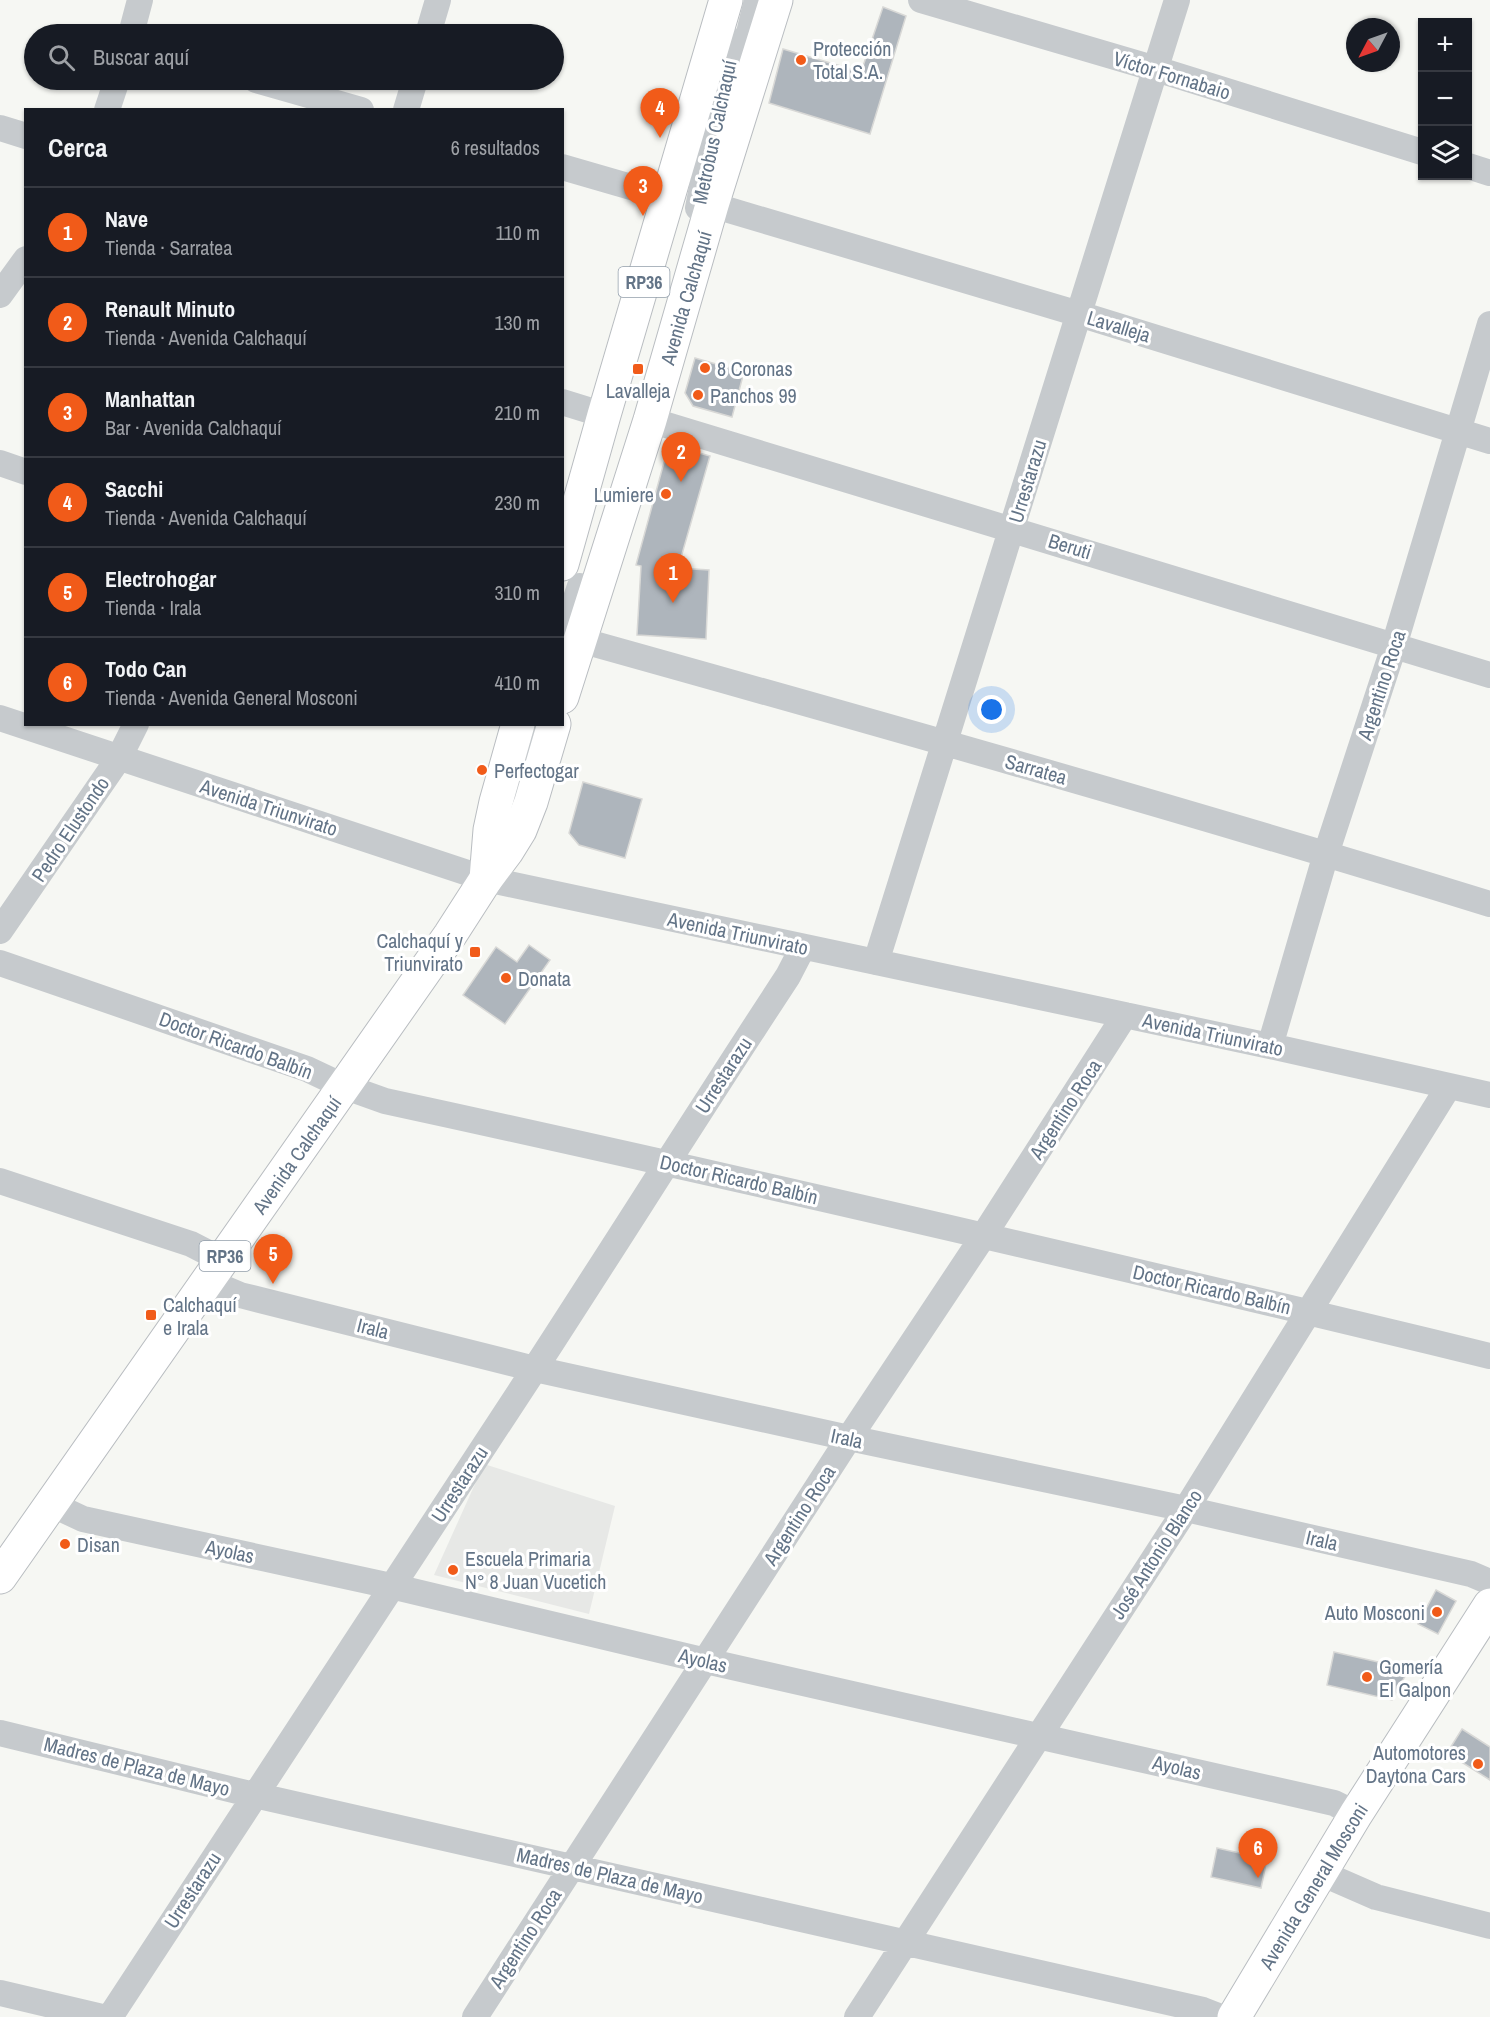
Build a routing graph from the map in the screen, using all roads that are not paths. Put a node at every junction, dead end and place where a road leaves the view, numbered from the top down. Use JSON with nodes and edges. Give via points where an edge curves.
{"nodes":[{"id":1,"x":140,"y":0,"type":"edge"},
{"id":2,"x":438,"y":0,"type":"edge"},
{"id":3,"x":726,"y":0,"type":"edge"},
{"id":4,"x":744,"y":0,"type":"edge"},
{"id":5,"x":757,"y":0,"type":"edge"},
{"id":6,"x":776,"y":0,"type":"edge"},
{"id":7,"x":921,"y":0,"type":"edge"},
{"id":8,"x":1177,"y":0,"type":"edge"},
{"id":9,"x":133,"y":24,"type":"edge"},
{"id":10,"x":431,"y":24,"type":"edge"},
{"id":11,"x":1156,"y":69,"type":"junction"},
{"id":12,"x":114,"y":90,"type":"edge"},
{"id":13,"x":291,"y":90,"type":"edge"},
{"id":14,"x":412,"y":90,"type":"edge"},
{"id":15,"x":108,"y":108,"type":"edge"},
{"id":16,"x":354,"y":108,"type":"edge"},
{"id":17,"x":407,"y":108,"type":"edge"},
{"id":18,"x":0,"y":128,"type":"edge"},
{"id":19,"x":24,"y":135,"type":"edge"},
{"id":20,"x":1418,"y":151,"type":"edge"},
{"id":21,"x":564,"y":168,"type":"edge"},
{"id":22,"x":1472,"y":168,"type":"edge"},
{"id":23,"x":1490,"y":173,"type":"edge"},
{"id":24,"x":669,"y":198,"type":"junction"},
{"id":25,"x":712,"y":205,"type":"junction"},
{"id":26,"x":24,"y":262,"type":"edge"},
{"id":27,"x":0,"y":295,"type":"edge"},
{"id":28,"x":1079,"y":314,"type":"junction"},
{"id":29,"x":1490,"y":324,"type":"edge"},
{"id":30,"x":564,"y":403,"type":"edge"},
{"id":31,"x":604,"y":415,"type":"junction"},
{"id":32,"x":650,"y":420,"type":"junction"},
{"id":33,"x":1458,"y":431,"type":"junction"},
{"id":34,"x":1490,"y":441,"type":"edge"},
{"id":35,"x":0,"y":463,"type":"edge"},
{"id":36,"x":24,"y":471,"type":"edge"},
{"id":37,"x":1012,"y":529,"type":"junction"},
{"id":38,"x":564,"y":557,"type":"edge"},
{"id":39,"x":571,"y":640,"type":"edge"},
{"id":40,"x":1394,"y":646,"type":"junction"},
{"id":41,"x":1490,"y":675,"type":"edge"},
{"id":42,"x":564,"y":684,"type":"edge"},
{"id":43,"x":0,"y":718,"type":"edge"},
{"id":44,"x":135,"y":726,"type":"edge"},
{"id":45,"x":517,"y":726,"type":"edge"},
{"id":46,"x":536,"y":726,"type":"edge"},
{"id":47,"x":553,"y":726,"type":"edge"},
{"id":48,"x":946,"y":742,"type":"junction"},
{"id":49,"x":119,"y":758,"type":"junction"},
{"id":50,"x":1326,"y":854,"type":"junction"},
{"id":51,"x":486,"y":879,"type":"junction"},
{"id":52,"x":1490,"y":904,"type":"edge"},
{"id":53,"x":0,"y":931,"type":"edge"},
{"id":54,"x":803,"y":947,"type":"junction"},
{"id":55,"x":876,"y":962,"type":"junction"},
{"id":56,"x":0,"y":963,"type":"edge"},
{"id":57,"x":1125,"y":1015,"type":"junction"},
{"id":58,"x":1270,"y":1046,"type":"junction"},
{"id":59,"x":343,"y":1086,"type":"junction"},
{"id":60,"x":1449,"y":1086,"type":"junction"},
{"id":61,"x":1490,"y":1095,"type":"edge"},
{"id":62,"x":666,"y":1162,"type":"junction"},
{"id":63,"x":0,"y":1181,"type":"edge"},
{"id":64,"x":984,"y":1235,"type":"junction"},
{"id":65,"x":215,"y":1271,"type":"junction"},
{"id":66,"x":1308,"y":1312,"type":"junction"},
{"id":67,"x":1490,"y":1356,"type":"edge"},
{"id":68,"x":535,"y":1369,"type":"junction"},
{"id":69,"x":849,"y":1438,"type":"junction"},
{"id":70,"x":51,"y":1504,"type":"junction"},
{"id":71,"x":1186,"y":1509,"type":"junction"},
{"id":72,"x":0,"y":1577,"type":"edge"},
{"id":73,"x":1490,"y":1582,"type":"edge"},
{"id":74,"x":391,"y":1586,"type":"junction"},
{"id":75,"x":1490,"y":1605,"type":"edge"},
{"id":76,"x":706,"y":1661,"type":"junction"},
{"id":77,"x":0,"y":1733,"type":"edge"},
{"id":78,"x":1038,"y":1735,"type":"junction"},
{"id":79,"x":254,"y":1795,"type":"junction"},
{"id":80,"x":1356,"y":1814,"type":"junction"},
{"id":81,"x":571,"y":1866,"type":"junction"},
{"id":82,"x":1321,"y":1873,"type":"junction"},
{"id":83,"x":1490,"y":1926,"type":"edge"},
{"id":84,"x":905,"y":1942,"type":"junction"},
{"id":85,"x":0,"y":1993,"type":"edge"},
{"id":86,"x":102,"y":2017,"type":"edge"},
{"id":87,"x":110,"y":2017,"type":"edge"},
{"id":88,"x":474,"y":2017,"type":"edge"},
{"id":89,"x":857,"y":2017,"type":"edge"},
{"id":90,"x":1221,"y":2017,"type":"edge"},
{"id":91,"x":1234,"y":2017,"type":"edge"}],
"edges":[{"from":1,"to":9,"type":"street"},
{"from":2,"to":10,"type":"street"},
{"from":3,"to":24,"type":"main road","number":"RP36"},
{"from":4,"to":39,"type":"street","name":"Metrobus Calchaquí","via":[[722,83],[696,215]]},
{"from":5,"to":25,"type":"street","name":"Metrobus Calchaquí"},
{"from":6,"to":25,"type":"main road","name":"Avenida Calchaquí","number":"RP36"},
{"from":7,"to":11,"type":"street","name":"Víctor Fornabaio"},
{"from":8,"to":11,"type":"street","name":"Urrestarazu"},
{"from":11,"to":20,"type":"street","name":"Víctor Fornabaio"},
{"from":11,"to":28,"type":"street","name":"Urrestarazu"},
{"from":12,"to":15,"type":"street"},
{"from":13,"to":16,"type":"street"},
{"from":14,"to":17,"type":"street"},
{"from":18,"to":19,"type":"street"},
{"from":21,"to":24,"type":"street"},
{"from":22,"to":23,"type":"street"},
{"from":24,"to":31,"type":"main road","number":"RP36"},
{"from":25,"to":28,"type":"street","name":"Lavalleja"},
{"from":25,"to":32,"type":"main road","name":"Avenida Calchaquí","number":"RP36"},
{"from":26,"to":27,"type":"street"},
{"from":28,"to":33,"type":"street","name":"Lavalleja"},
{"from":28,"to":37,"type":"street","name":"Urrestarazu"},
{"from":29,"to":33,"type":"street","name":"Argentino Roca"},
{"from":30,"to":31,"type":"street"},
{"from":31,"to":38,"type":"main road","number":"RP36"},
{"from":32,"to":37,"type":"street","name":"Beruti"},
{"from":32,"to":39,"type":"main road","name":"Avenida Calchaquí","number":"RP36"},
{"from":33,"to":34,"type":"street","name":"Lavalleja"},
{"from":33,"to":40,"type":"street","name":"Argentino Roca"},
{"from":35,"to":36,"type":"street"},
{"from":37,"to":40,"type":"street","name":"Beruti"},
{"from":37,"to":48,"type":"street","name":"Urrestarazu"},
{"from":39,"to":42,"type":"main road","name":"Avenida Calchaquí","number":"RP36"},
{"from":39,"to":48,"type":"street","name":"Sarratea"},
{"from":40,"to":41,"type":"street","name":"Beruti"},
{"from":40,"to":50,"type":"street","name":"Argentino Roca"},
{"from":43,"to":49,"type":"street","name":"Avenida Triunvirato"},
{"from":44,"to":49,"type":"street","name":"Pedro Elustondo"},
{"from":45,"to":51,"type":"main road","name":"Avenida Calchaquí","number":"RP36","via":[[495,802]]},
{"from":46,"to":51,"type":"street"},
{"from":47,"to":51,"type":"main road","name":"Avenida Calchaquí","number":"RP36","via":[[520,830]]},
{"from":48,"to":50,"type":"street","name":"Sarratea"},
{"from":48,"to":55,"type":"street","name":"Urrestarazu"},
{"from":49,"to":51,"type":"street","name":"Avenida Triunvirato"},
{"from":49,"to":53,"type":"street","name":"Pedro Elustondo"},
{"from":50,"to":52,"type":"street","name":"Sarratea"},
{"from":50,"to":58,"type":"street","name":"Argentino Roca"},
{"from":51,"to":54,"type":"street","name":"Avenida Triunvirato"},
{"from":51,"to":59,"type":"main road","name":"Avenida Calchaquí","number":"RP36"},
{"from":54,"to":55,"type":"street","name":"Avenida Triunvirato"},
{"from":54,"to":62,"type":"street","name":"Urrestarazu"},
{"from":55,"to":57,"type":"street","name":"Avenida Triunvirato"},
{"from":56,"to":59,"type":"street","name":"Doctor Ricardo Balbín","via":[[307,1069]]},
{"from":57,"to":58,"type":"street","name":"Avenida Triunvirato"},
{"from":57,"to":64,"type":"street","name":"Argentino Roca"},
{"from":58,"to":60,"type":"street","name":"Avenida Triunvirato"},
{"from":59,"to":62,"type":"street","name":"Doctor Ricardo Balbín","via":[[385,1101]]},
{"from":59,"to":65,"type":"main road","name":"Avenida Calchaquí","number":"RP36"},
{"from":60,"to":61,"type":"street","name":"Avenida Triunvirato"},
{"from":60,"to":66,"type":"street","name":"José Antonio Blanco"},
{"from":62,"to":64,"type":"street","name":"Doctor Ricardo Balbín"},
{"from":62,"to":68,"type":"street","name":"Urrestarazu"},
{"from":63,"to":65,"type":"street","name":"Irala","via":[[191,1244]]},
{"from":64,"to":66,"type":"street","name":"Doctor Ricardo Balbín"},
{"from":64,"to":69,"type":"street","name":"Argentino Roca"},
{"from":65,"to":68,"type":"street","name":"Irala","via":[[240,1295]]},
{"from":65,"to":70,"type":"main road","name":"Avenida Calchaquí","number":"RP36"},
{"from":66,"to":67,"type":"street","name":"Doctor Ricardo Balbín"},
{"from":66,"to":71,"type":"street","name":"José Antonio Blanco"},
{"from":68,"to":69,"type":"street","name":"Irala"},
{"from":68,"to":74,"type":"street","name":"Urrestarazu"},
{"from":69,"to":71,"type":"street","name":"Irala"},
{"from":69,"to":76,"type":"street","name":"Argentino Roca"},
{"from":70,"to":72,"type":"main road","name":"Avenida Calchaquí","number":"RP36"},
{"from":70,"to":74,"type":"street","name":"Ayolas","via":[[83,1519]]},
{"from":71,"to":73,"type":"street","name":"Irala","via":[[1471,1574]]},
{"from":71,"to":78,"type":"street","name":"José Antonio Blanco"},
{"from":74,"to":76,"type":"street","name":"Ayolas"},
{"from":74,"to":79,"type":"street","name":"Urrestarazu"},
{"from":75,"to":80,"type":"main road","name":"Avenida General Mosconi"},
{"from":76,"to":78,"type":"street","name":"Ayolas"},
{"from":76,"to":81,"type":"street","name":"Argentino Roca"},
{"from":77,"to":79,"type":"street","name":"Madres de Plaza de Mayo"},
{"from":78,"to":80,"type":"street","name":"Ayolas","via":[[1334,1803]]},
{"from":78,"to":84,"type":"street","name":"José Antonio Blanco"},
{"from":79,"to":81,"type":"street","name":"Madres de Plaza de Mayo"},
{"from":79,"to":87,"type":"street","name":"Urrestarazu"},
{"from":80,"to":82,"type":"main road","name":"Avenida General Mosconi"},
{"from":81,"to":84,"type":"street","name":"Madres de Plaza de Mayo"},
{"from":81,"to":88,"type":"street","name":"Argentino Roca"},
{"from":82,"to":83,"type":"street","via":[[1376,1897]]},
{"from":82,"to":91,"type":"main road","name":"Avenida General Mosconi"},
{"from":84,"to":89,"type":"street","name":"José Antonio Blanco"},
{"from":84,"to":90,"type":"street","name":"Madres de Plaza de Mayo"},
{"from":85,"to":86,"type":"street"}]}
